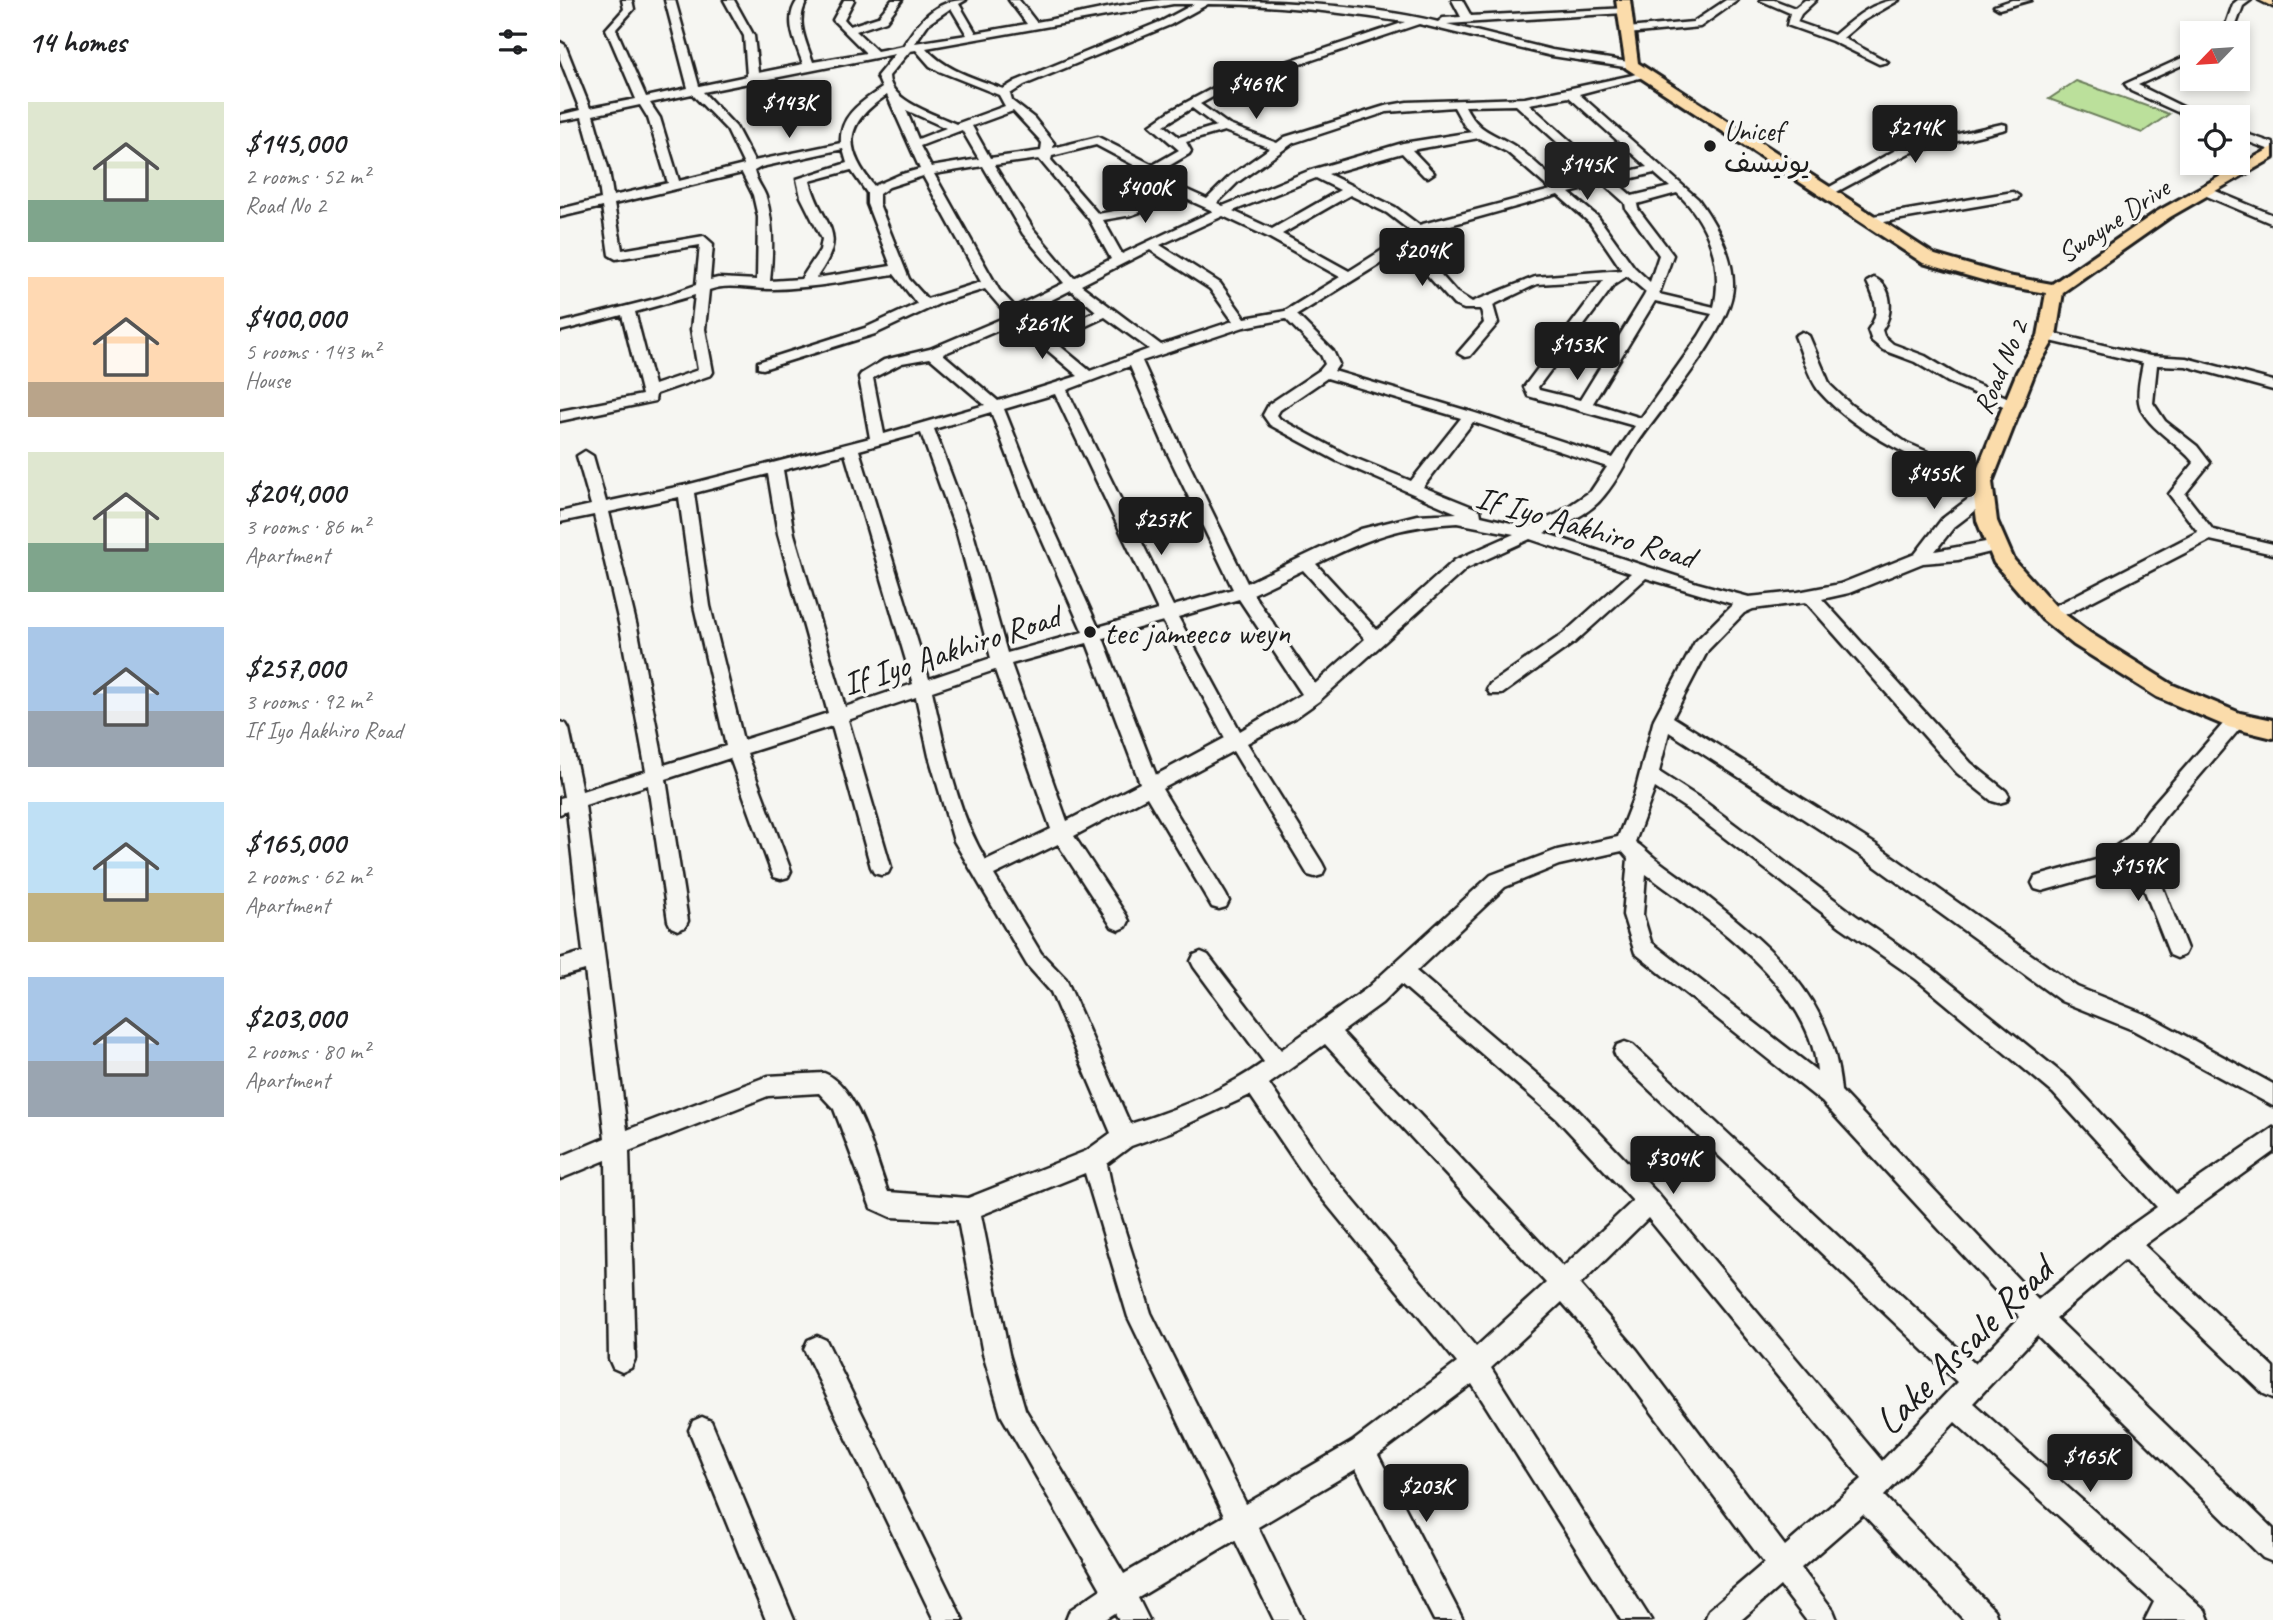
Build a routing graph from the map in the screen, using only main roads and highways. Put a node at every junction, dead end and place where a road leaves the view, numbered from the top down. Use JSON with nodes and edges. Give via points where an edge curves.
{"nodes":[{"id":1,"x":2266,"y":0,"type":"edge"},
{"id":2,"x":2273,"y":3,"type":"edge"},
{"id":3,"x":1623,"y":5,"type":"edge"},
{"id":4,"x":2272,"y":152,"type":"edge"},
{"id":5,"x":2055,"y":290,"type":"junction"},
{"id":6,"x":2273,"y":729,"type":"edge"}],
"edges":[{"from":1,"to":2,"type":"highway"},
{"from":3,"to":5,"type":"main road","name":"Road No 2","via":[[1637,69],[1867,221],[1929,259]]},
{"from":4,"to":5,"type":"main road","name":"Swayne Drive","via":[[2164,215]]},
{"from":5,"to":6,"type":"main road","name":"Road No 2","via":[[2047,336],[2026,372],[1982,490],[1997,545],[2006,563],[2051,615],[2082,639],[2165,691],[2236,722]]}]}
